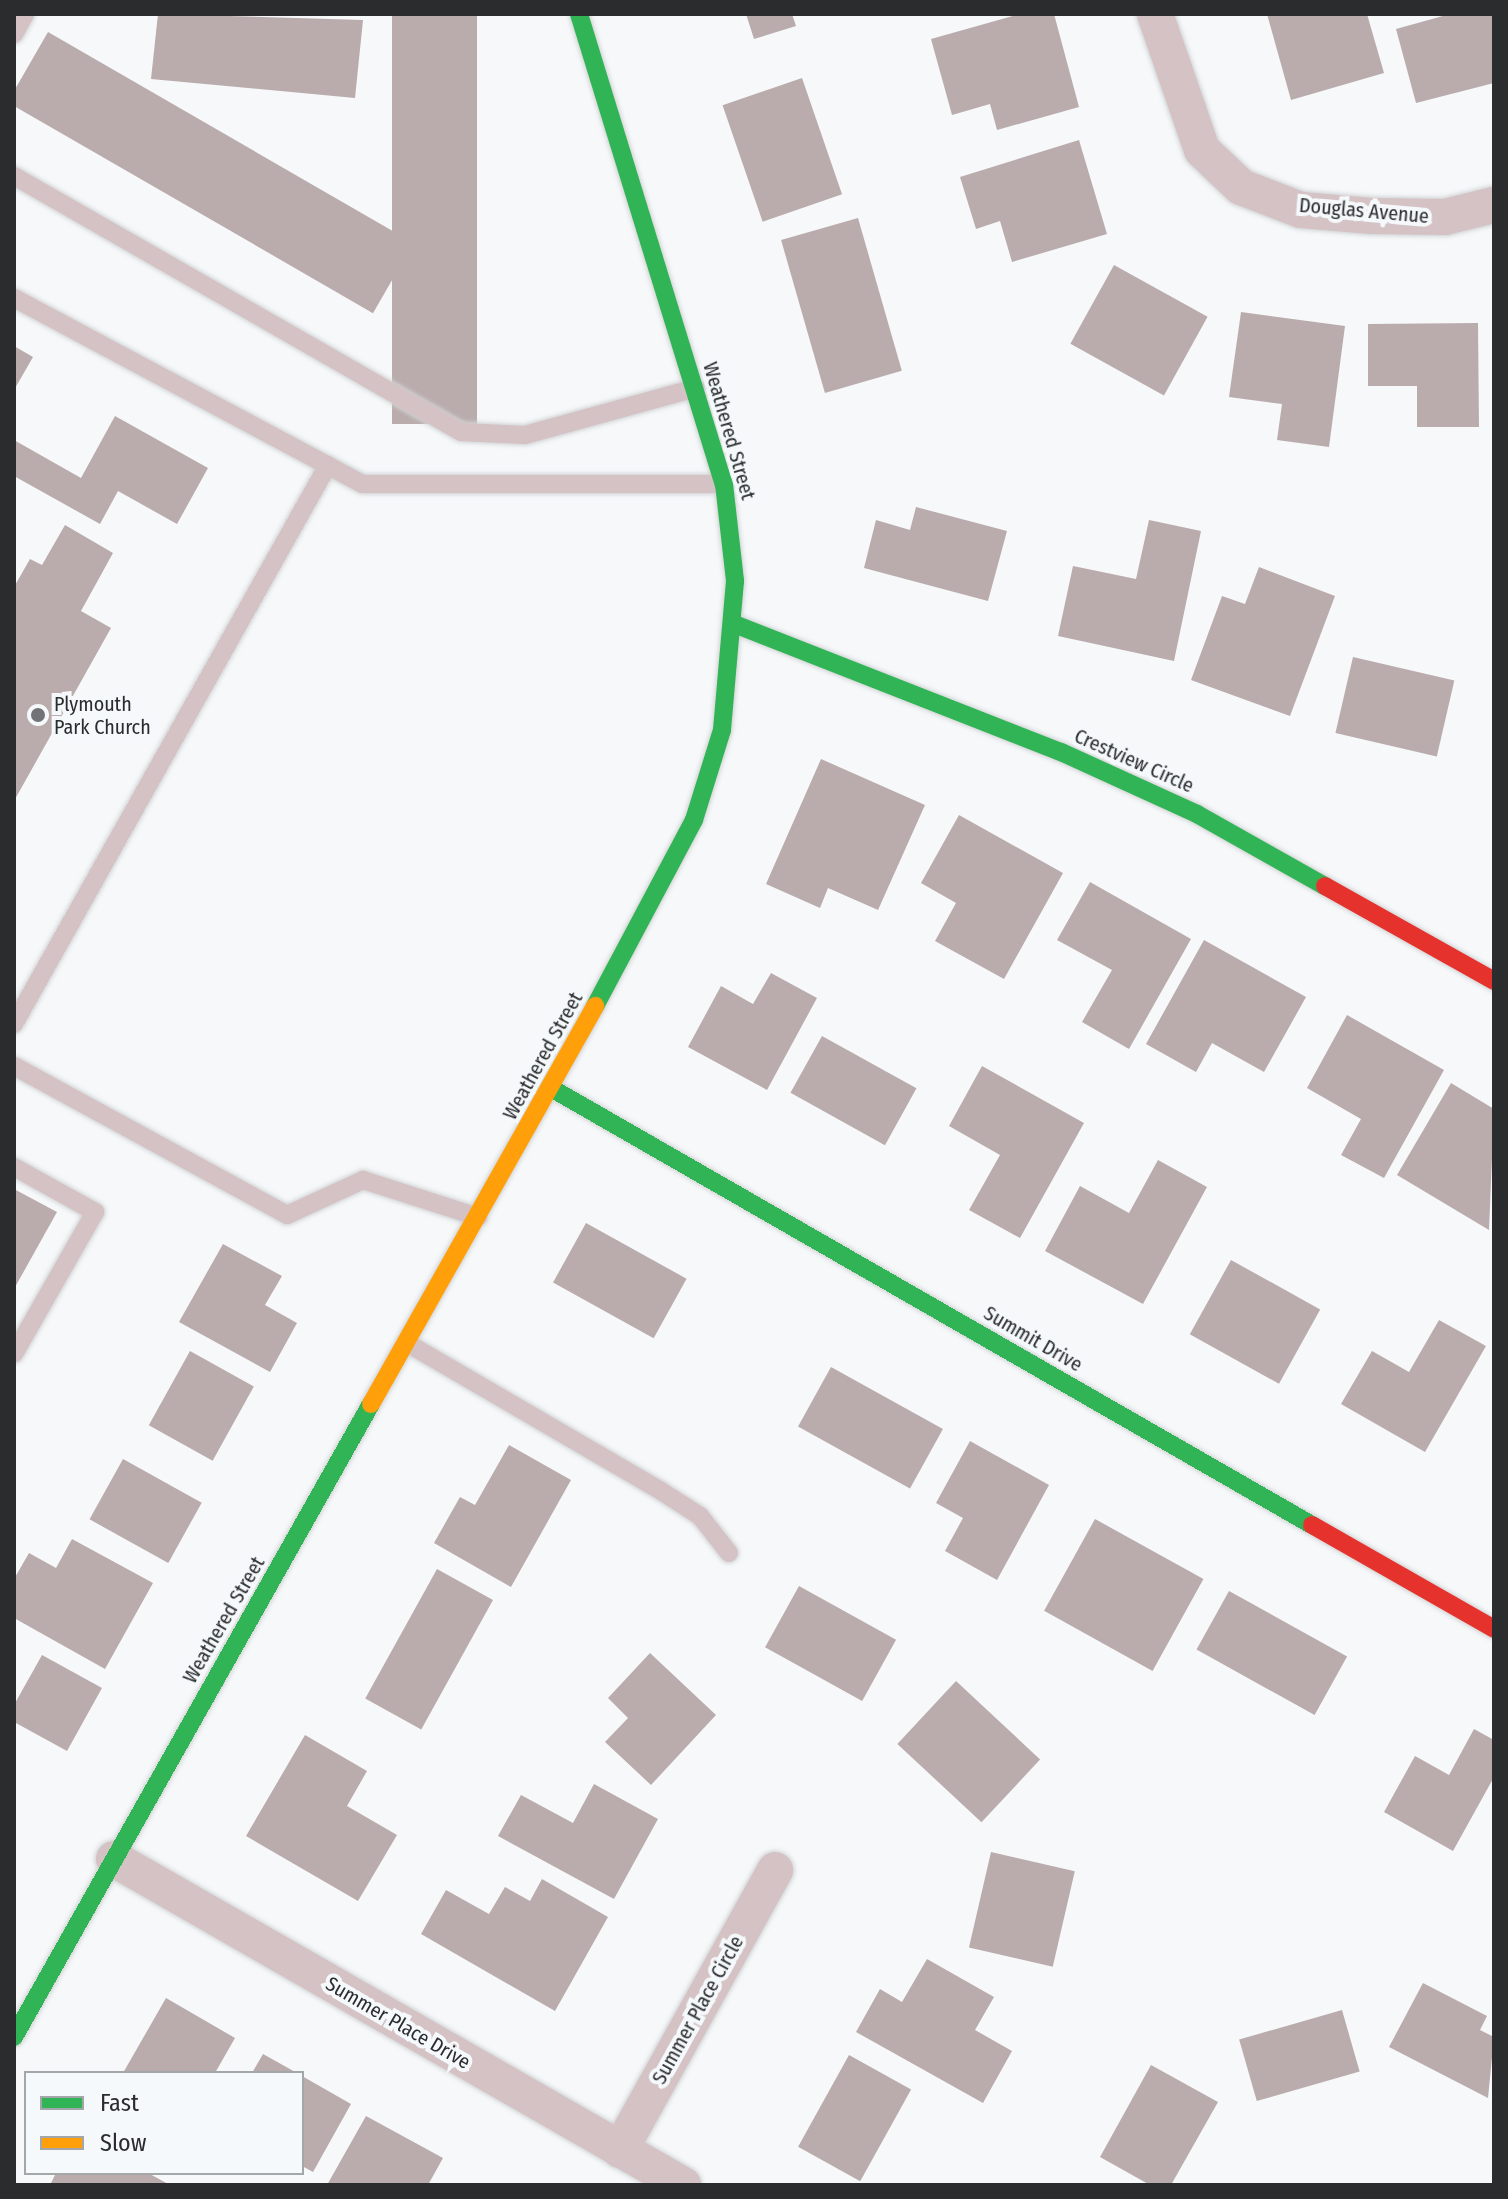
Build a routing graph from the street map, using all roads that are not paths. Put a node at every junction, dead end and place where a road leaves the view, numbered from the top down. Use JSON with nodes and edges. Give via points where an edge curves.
{"nodes":[{"id":1,"x":25,"y":14,"type":"edge"},
{"id":2,"x":579,"y":14,"type":"edge"},
{"id":3,"x":1155,"y":14,"type":"edge"},
{"id":4,"x":14,"y":34,"type":"edge"},
{"id":5,"x":14,"y":176,"type":"edge"},
{"id":6,"x":1494,"y":205,"type":"edge"},
{"id":7,"x":14,"y":298,"type":"edge"},
{"id":8,"x":696,"y":388,"type":"junction"},
{"id":9,"x":328,"y":465,"type":"junction"},
{"id":10,"x":724,"y":484,"type":"junction"},
{"id":11,"x":734,"y":624,"type":"junction"},
{"id":12,"x":1494,"y":981,"type":"edge"},
{"id":13,"x":14,"y":1024,"type":"edge"},
{"id":14,"x":14,"y":1066,"type":"edge"},
{"id":15,"x":551,"y":1088,"type":"junction"},
{"id":16,"x":14,"y":1167,"type":"edge"},
{"id":17,"x":478,"y":1217,"type":"junction"},
{"id":18,"x":407,"y":1343,"type":"junction"},
{"id":19,"x":14,"y":1354,"type":"edge"},
{"id":20,"x":729,"y":1553,"type":"dead end"},
{"id":21,"x":1494,"y":1629,"type":"edge"},
{"id":22,"x":114,"y":1859,"type":"junction"},
{"id":23,"x":775,"y":1870,"type":"dead end"},
{"id":24,"x":14,"y":2037,"type":"edge"},
{"id":25,"x":620,"y":2150,"type":"junction"},
{"id":26,"x":683,"y":2185,"type":"edge"}],
"edges":[{"from":1,"to":4,"type":"lane"},
{"from":2,"to":8,"type":"street","name":"Weathered Street"},
{"from":3,"to":6,"type":"street","name":"Douglas Avenue","via":[[1202,150],[1241,187],[1301,210],[1372,216],[1445,217]]},
{"from":5,"to":8,"type":"lane","via":[[461,432],[525,435]]},
{"from":7,"to":9,"type":"lane"},
{"from":8,"to":10,"type":"street","name":"Weathered Street"},
{"from":9,"to":10,"type":"lane","via":[[362,484]]},
{"from":9,"to":13,"type":"lane"},
{"from":10,"to":11,"type":"street","name":"Weathered Street","via":[[734,537]]},
{"from":11,"to":12,"type":"street","name":"Crestview Circle","via":[[1061,752],[1197,814]]},
{"from":11,"to":15,"type":"street","name":"Weathered Street","via":[[722,730],[694,820]]},
{"from":14,"to":17,"type":"lane","via":[[287,1215],[363,1180]]},
{"from":15,"to":17,"type":"street","name":"Weathered Street"},
{"from":15,"to":21,"type":"street","name":"Summit Drive"},
{"from":16,"to":19,"type":"lane","via":[[95,1212]]},
{"from":17,"to":18,"type":"street","name":"Weathered Street"},
{"from":18,"to":20,"type":"lane","via":[[674,1499],[700,1516]]},
{"from":18,"to":22,"type":"street","name":"Weathered Street"},
{"from":22,"to":24,"type":"street","name":"Weathered Street"},
{"from":22,"to":25,"type":"street","name":"Summer Place Drive"},
{"from":23,"to":25,"type":"street","name":"Summer Place Circle"},
{"from":25,"to":26,"type":"street","name":"Summer Place Drive"}]}
